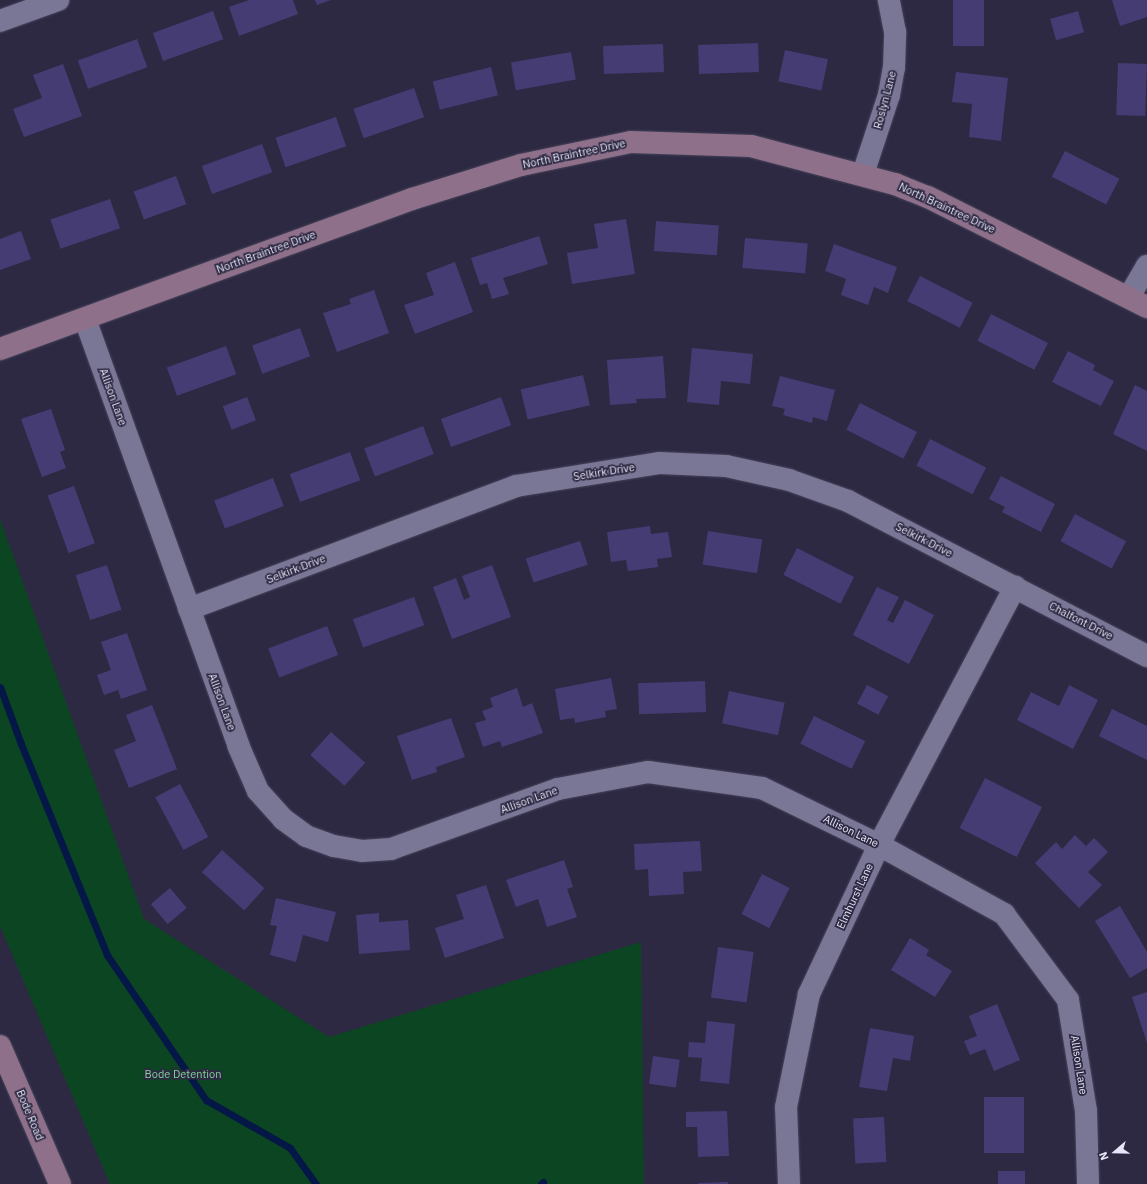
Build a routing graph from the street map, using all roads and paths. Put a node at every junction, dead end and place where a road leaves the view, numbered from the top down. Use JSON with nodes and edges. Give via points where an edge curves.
{"nodes":[{"id":1,"x":58,"y":0,"type":"edge"},
{"id":2,"x":889,"y":0,"type":"edge"},
{"id":3,"x":0,"y":21,"type":"edge"},
{"id":4,"x":863,"y":174,"type":"junction"},
{"id":5,"x":1147,"y":266,"type":"edge"},
{"id":6,"x":1138,"y":302,"type":"edge"},
{"id":7,"x":85,"y":319,"type":"junction"},
{"id":8,"x":0,"y":349,"type":"edge"},
{"id":9,"x":1015,"y":587,"type":"junction"},
{"id":10,"x":189,"y":609,"type":"junction"},
{"id":11,"x":1144,"y":648,"type":"edge"},
{"id":12,"x":879,"y":845,"type":"junction"},
{"id":13,"x":0,"y":1046,"type":"edge"},
{"id":14,"x":60,"y":1184,"type":"edge"},
{"id":15,"x":789,"y":1184,"type":"edge"},
{"id":16,"x":1088,"y":1184,"type":"edge"}],
"edges":[{"from":1,"to":3,"type":"street"},
{"from":2,"to":4,"type":"street","name":"Roslyn Lane","via":[[895,32],[894,68],[889,95]]},
{"from":4,"to":6,"type":"street","name":"North Braintree Drive","via":[[928,198]]},
{"from":4,"to":7,"type":"street","name":"North Braintree Drive","via":[[751,146],[631,142],[521,164],[412,199]]},
{"from":5,"to":6,"type":"street"},
{"from":7,"to":8,"type":"street","name":"North Braintree Drive"},
{"from":7,"to":10,"type":"street","name":"Allison Lane"},
{"from":9,"to":10,"type":"street","name":"Selkirk Drive","via":[[848,501],[789,480],[726,466],[660,463],[516,486]]},
{"from":9,"to":11,"type":"street","name":"Chalfont Drive"},
{"from":9,"to":12,"type":"street","name":"Elmhurst Lane"},
{"from":10,"to":12,"type":"street","name":"Allison Lane","via":[[238,745],[258,791],[283,819],[306,836],[334,846],[362,851],[391,849],[558,789],[648,772],[762,788]]},
{"from":12,"to":15,"type":"street","name":"Elmhurst Lane","via":[[809,994],[786,1107]]},
{"from":12,"to":16,"type":"street","name":"Allison Lane","via":[[1004,914],[1068,1000],[1086,1111]]},
{"from":13,"to":14,"type":"street","name":"Bode Road"}]}
